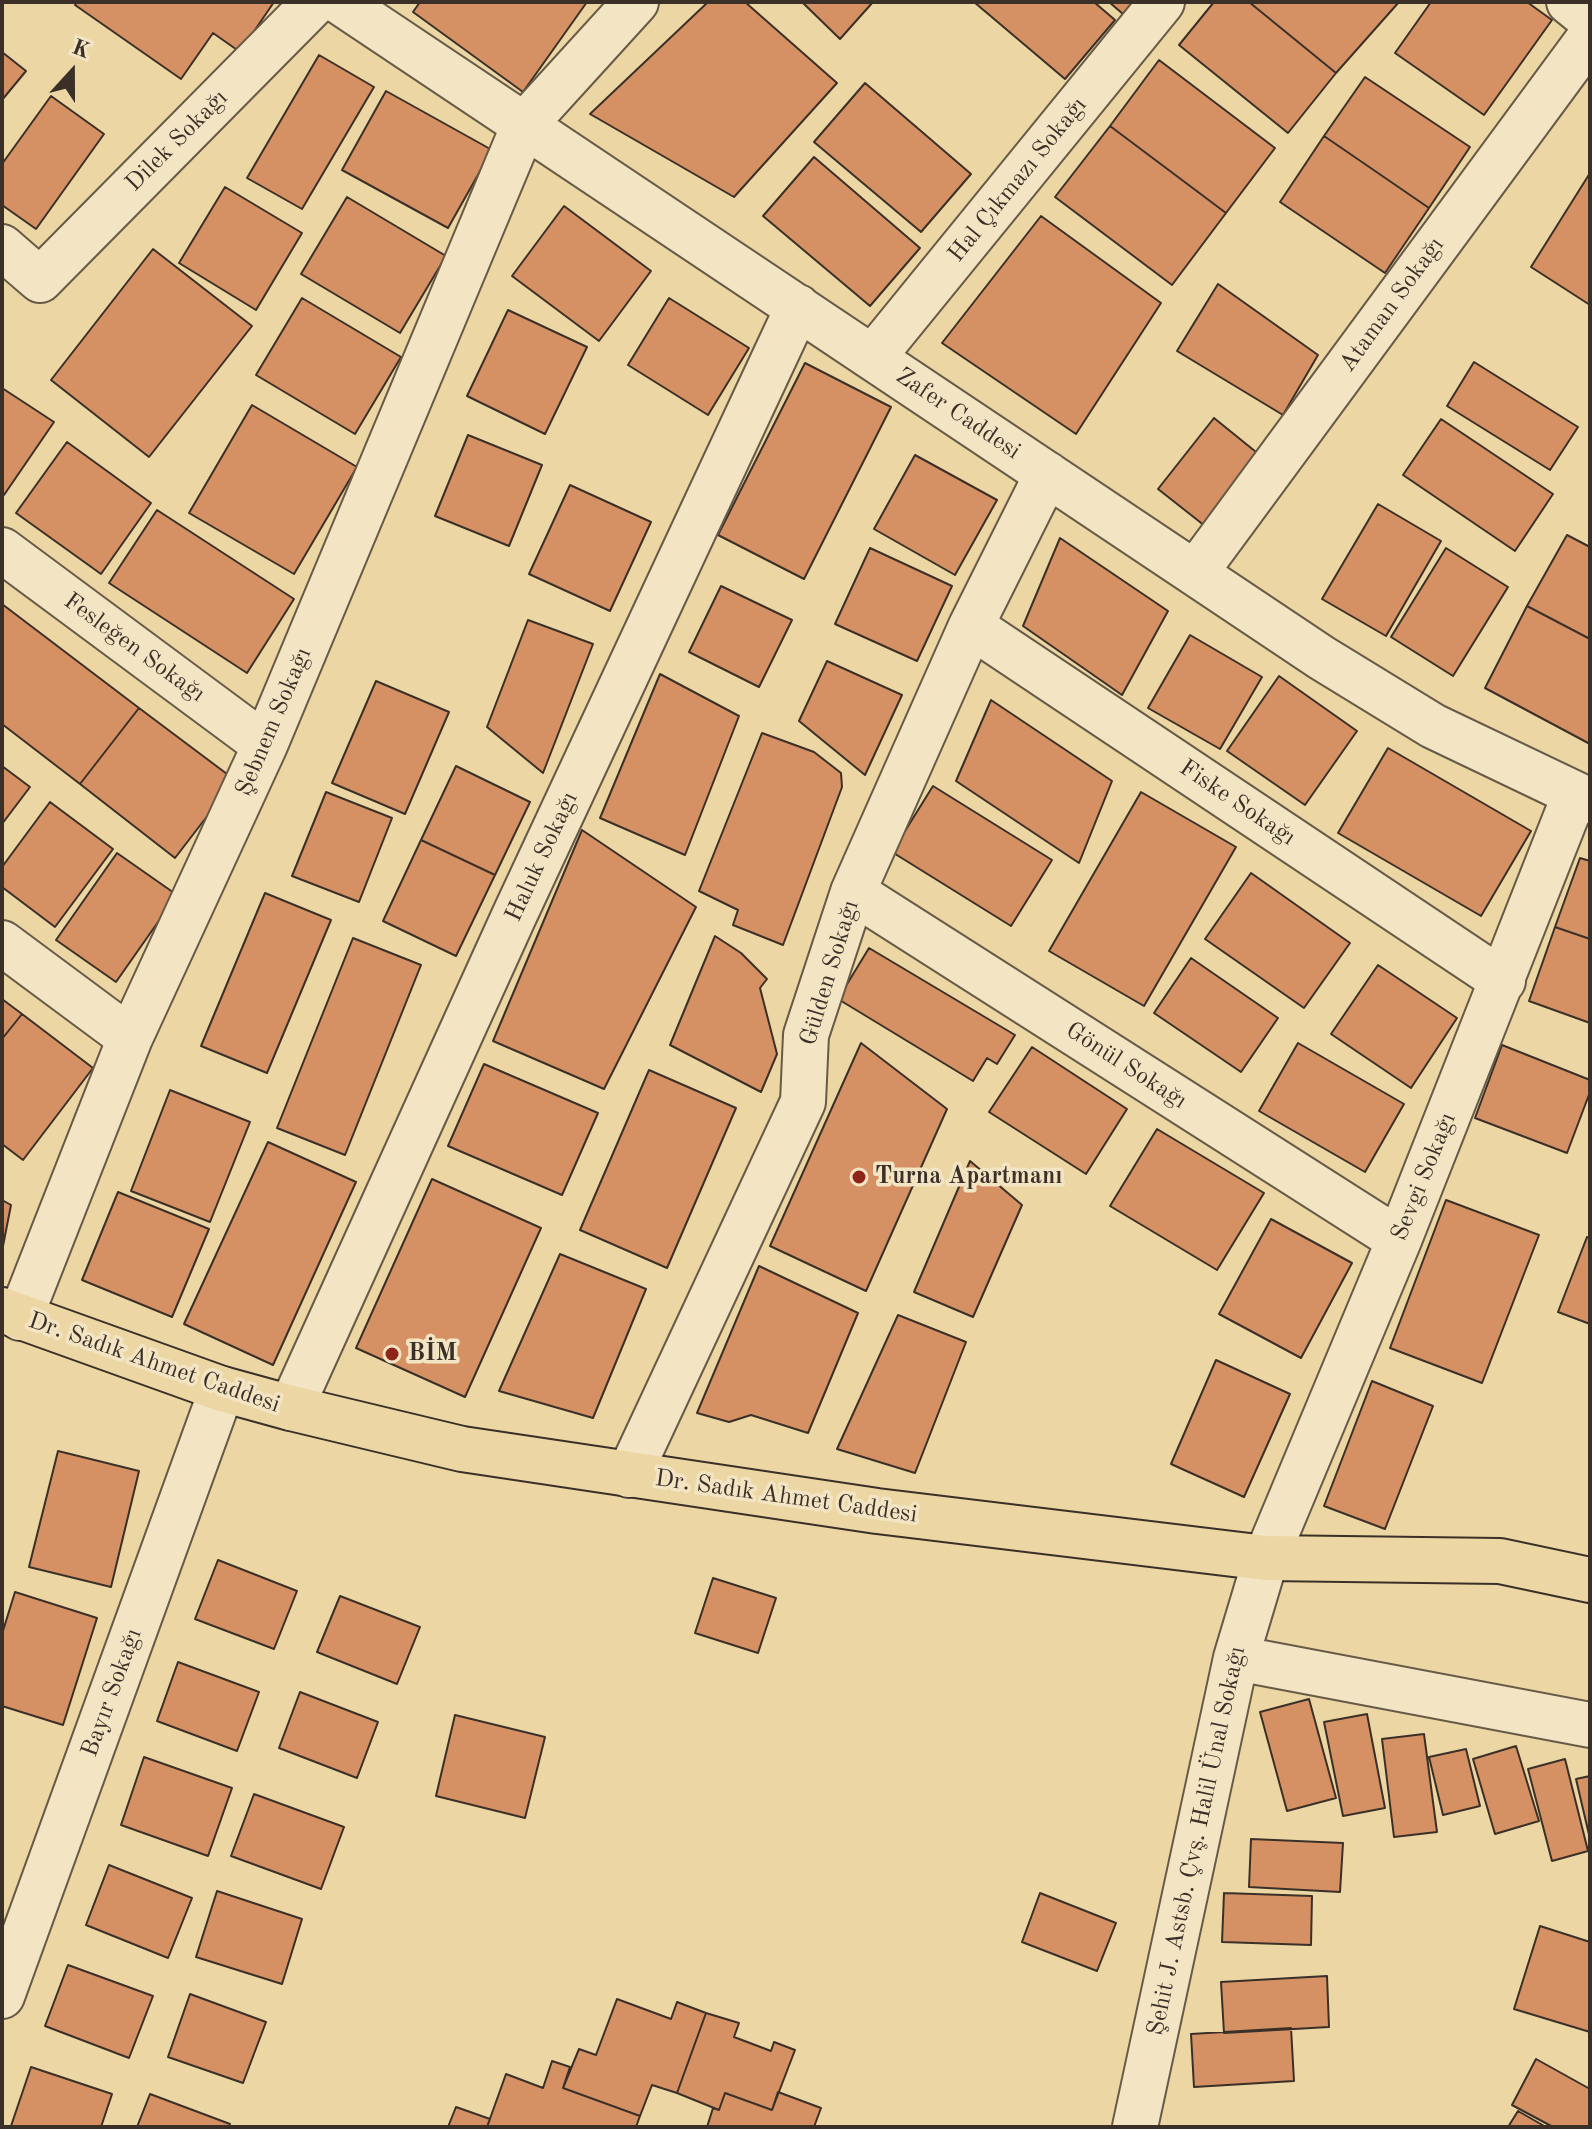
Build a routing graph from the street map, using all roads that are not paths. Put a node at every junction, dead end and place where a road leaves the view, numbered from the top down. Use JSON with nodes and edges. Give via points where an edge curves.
{"nodes":[{"id":1,"x":315,"y":2,"type":"edge"},
{"id":2,"x":340,"y":2,"type":"edge"},
{"id":3,"x":636,"y":2,"type":"edge"},
{"id":4,"x":1162,"y":2,"type":"edge"},
{"id":5,"x":1569,"y":2,"type":"edge"},
{"id":6,"x":1590,"y":19,"type":"edge"},
{"id":7,"x":1590,"y":37,"type":"edge"},
{"id":8,"x":524,"y":125,"type":"junction"},
{"id":9,"x":2,"y":247,"type":"edge"},
{"id":10,"x":798,"y":307,"type":"junction"},
{"id":11,"x":873,"y":357,"type":"junction"},
{"id":12,"x":1047,"y":474,"type":"junction"},
{"id":13,"x":2,"y":550,"type":"edge"},
{"id":14,"x":1195,"y":573,"type":"junction"},
{"id":15,"x":971,"y":626,"type":"junction"},
{"id":16,"x":265,"y":745,"type":"junction"},
{"id":17,"x":1583,"y":798,"type":"edge"},
{"id":18,"x":853,"y":892,"type":"junction"},
{"id":19,"x":2,"y":943,"type":"edge"},
{"id":20,"x":1503,"y":981,"type":"junction"},
{"id":21,"x":130,"y":1038,"type":"junction"},
{"id":22,"x":1399,"y":1240,"type":"junction"},
{"id":23,"x":11,"y":1314,"type":"edge"},
{"id":24,"x":222,"y":1389,"type":"junction"},
{"id":25,"x":291,"y":1408,"type":"junction"},
{"id":26,"x":629,"y":1475,"type":"junction"},
{"id":27,"x":1266,"y":1558,"type":"junction"},
{"id":28,"x":1590,"y":1580,"type":"edge"},
{"id":29,"x":1236,"y":1658,"type":"junction"},
{"id":30,"x":1590,"y":1725,"type":"edge"},
{"id":31,"x":2,"y":1996,"type":"edge"},
{"id":32,"x":1135,"y":2127,"type":"edge"}],
"edges":[{"from":1,"to":9,"type":"street","name":"Dilek Sokağı","via":[[40,280]]},
{"from":2,"to":8,"type":"street","name":"Zafer Caddesi"},
{"from":3,"to":8,"type":"street","name":"Şebnem Sokağı"},
{"from":4,"to":11,"type":"street","name":"Hal Çıkmazı Sokağı"},
{"from":5,"to":6,"type":"street"},
{"from":7,"to":14,"type":"street","name":"Ataman Sokağı"},
{"from":8,"to":10,"type":"street","name":"Zafer Caddesi"},
{"from":8,"to":16,"type":"street","name":"Şebnem Sokağı"},
{"from":10,"to":11,"type":"street","name":"Zafer Caddesi"},
{"from":10,"to":25,"type":"street","name":"Haluk Sokağı"},
{"from":11,"to":12,"type":"street","name":"Zafer Caddesi"},
{"from":12,"to":14,"type":"street","name":"Zafer Caddesi"},
{"from":12,"to":15,"type":"street","name":"Gülden Sokağı"},
{"from":13,"to":16,"type":"street","name":"Fesleğen Sokağı"},
{"from":14,"to":17,"type":"street","name":"Zafer Caddesi","via":[[1433,726]]},
{"from":15,"to":18,"type":"street","name":"Gülden Sokağı"},
{"from":15,"to":20,"type":"street","name":"Fiske Sokağı"},
{"from":16,"to":21,"type":"street","name":"Şebnem Sokağı"},
{"from":17,"to":20,"type":"street","name":"Sevgi Sokağı"},
{"from":18,"to":22,"type":"street","name":"Gönül Sokağı"},
{"from":18,"to":26,"type":"street","name":"Gülden Sokağı","via":[[806,1035],[803,1102]]},
{"from":19,"to":21,"type":"street"},
{"from":20,"to":22,"type":"street","name":"Sevgi Sokağı"},
{"from":21,"to":23,"type":"street","name":"Şebnem Sokağı"},
{"from":22,"to":27,"type":"street","name":"Sevgi Sokağı"},
{"from":23,"to":24,"type":"main road","name":"Dr. Sadık Ahmet Caddesi"},
{"from":24,"to":25,"type":"main road","name":"Dr. Sadık Ahmet Caddesi"},
{"from":24,"to":31,"type":"street","name":"Bayır Sokağı"},
{"from":25,"to":26,"type":"main road","name":"Dr. Sadık Ahmet Caddesi","via":[[462,1449]]},
{"from":26,"to":27,"type":"main road","name":"Dr. Sadık Ahmet Caddesi"},
{"from":27,"to":28,"type":"main road","name":"Dr. Sadık Ahmet Caddesi","via":[[1500,1561]]},
{"from":27,"to":29,"type":"street","name":"Şehit J. Astsb. Çvş. Halil Ünal Sokağı"},
{"from":29,"to":30,"type":"street"},
{"from":29,"to":32,"type":"street","name":"Şehit J. Astsb. Çvş. Halil Ünal Sokağı"}]}
